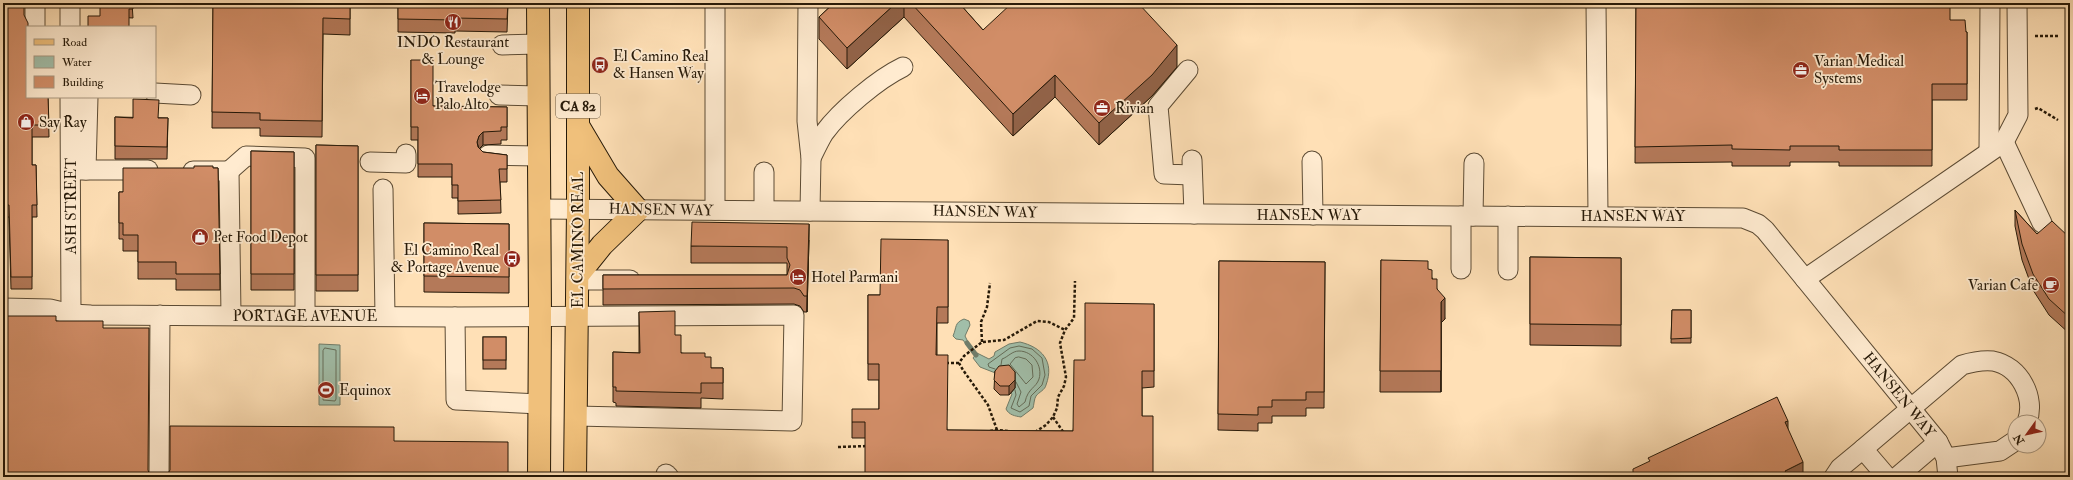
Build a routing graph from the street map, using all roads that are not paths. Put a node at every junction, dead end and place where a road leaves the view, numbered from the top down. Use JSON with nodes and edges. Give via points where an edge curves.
{"nodes":[{"id":1,"x":35,"y":3,"type":"edge"},
{"id":2,"x":70,"y":3,"type":"edge"},
{"id":3,"x":538,"y":3,"type":"edge"},
{"id":4,"x":578,"y":3,"type":"edge"},
{"id":5,"x":715,"y":3,"type":"edge"},
{"id":6,"x":808,"y":3,"type":"edge"},
{"id":7,"x":1596,"y":3,"type":"edge"},
{"id":8,"x":1990,"y":3,"type":"edge"},
{"id":9,"x":2017,"y":3,"type":"edge"},
{"id":10,"x":36,"y":26,"type":"edge"},
{"id":11,"x":70,"y":26,"type":"edge"},
{"id":12,"x":502,"y":44,"type":"dead end"},
{"id":13,"x":538,"y":44,"type":"junction"},
{"id":14,"x":903,"y":67,"type":"dead end"},
{"id":15,"x":1188,"y":70,"type":"dead end"},
{"id":16,"x":156,"y":93,"type":"edge"},
{"id":17,"x":191,"y":95,"type":"dead end"},
{"id":18,"x":500,"y":95,"type":"dead end"},
{"id":19,"x":538,"y":96,"type":"junction"},
{"id":20,"x":70,"y":98,"type":"edge"},
{"id":21,"x":88,"y":98,"type":"edge"},
{"id":22,"x":578,"y":125,"type":"junction"},
{"id":23,"x":1996,"y":147,"type":"junction"},
{"id":24,"x":406,"y":154,"type":"dead end"},
{"id":25,"x":488,"y":155,"type":"edge"},
{"id":26,"x":538,"y":156,"type":"junction"},
{"id":27,"x":811,"y":158,"type":"junction"},
{"id":28,"x":1312,"y":161,"type":"dead end"},
{"id":29,"x":370,"y":162,"type":"dead end"},
{"id":30,"x":1474,"y":163,"type":"dead end"},
{"id":31,"x":78,"y":170,"type":"junction"},
{"id":32,"x":229,"y":171,"type":"junction"},
{"id":33,"x":764,"y":172,"type":"dead end"},
{"id":34,"x":384,"y":189,"type":"dead end"},
{"id":35,"x":539,"y":209,"type":"junction"},
{"id":36,"x":578,"y":209,"type":"junction"},
{"id":37,"x":638,"y":210,"type":"junction"},
{"id":38,"x":715,"y":210,"type":"junction"},
{"id":39,"x":764,"y":210,"type":"junction"},
{"id":40,"x":810,"y":211,"type":"junction"},
{"id":41,"x":1194,"y":214,"type":"junction"},
{"id":42,"x":1313,"y":215,"type":"junction"},
{"id":43,"x":1467,"y":216,"type":"junction"},
{"id":44,"x":1508,"y":216,"type":"junction"},
{"id":45,"x":1598,"y":216,"type":"junction"},
{"id":46,"x":2042,"y":223,"type":"dead end"},
{"id":47,"x":1461,"y":269,"type":"dead end"},
{"id":48,"x":1508,"y":270,"type":"dead end"},
{"id":49,"x":578,"y":278,"type":"junction"},
{"id":50,"x":1805,"y":279,"type":"junction"},
{"id":51,"x":649,"y":280,"type":"edge"},
{"id":52,"x":3,"y":308,"type":"edge"},
{"id":53,"x":71,"y":314,"type":"junction"},
{"id":54,"x":160,"y":315,"type":"junction"},
{"id":55,"x":231,"y":315,"type":"junction"},
{"id":56,"x":540,"y":315,"type":"junction"},
{"id":57,"x":305,"y":316,"type":"junction"},
{"id":58,"x":385,"y":316,"type":"junction"},
{"id":59,"x":577,"y":316,"type":"junction"},
{"id":60,"x":455,"y":317,"type":"junction"},
{"id":61,"x":540,"y":404,"type":"junction"},
{"id":62,"x":1910,"y":408,"type":"junction"},
{"id":63,"x":2028,"y":414,"type":"edge"},
{"id":64,"x":576,"y":416,"type":"junction"},
{"id":65,"x":2007,"y":446,"type":"edge"},
{"id":66,"x":1863,"y":449,"type":"junction"},
{"id":67,"x":1942,"y":450,"type":"junction"},
{"id":68,"x":159,"y":477,"type":"edge"},
{"id":69,"x":539,"y":477,"type":"edge"},
{"id":70,"x":576,"y":477,"type":"edge"},
{"id":71,"x":1834,"y":477,"type":"edge"},
{"id":72,"x":1887,"y":477,"type":"edge"},
{"id":73,"x":1897,"y":477,"type":"edge"},
{"id":74,"x":1948,"y":477,"type":"edge"}],
"edges":[{"from":1,"to":10,"type":"street"},
{"from":2,"to":11,"type":"street"},
{"from":3,"to":13,"type":"main road","number":"CA 82"},
{"from":4,"to":22,"type":"main road","name":"EL CAMINO REAL","number":"CA 82"},
{"from":5,"to":38,"type":"street"},
{"from":6,"to":27,"type":"street","via":[[807,121]]},
{"from":7,"to":45,"type":"street"},
{"from":8,"to":23,"type":"street"},
{"from":9,"to":23,"type":"street","via":[[2018,115]]},
{"from":12,"to":13,"type":"street"},
{"from":13,"to":19,"type":"main road","number":"CA 82"},
{"from":14,"to":27,"type":"street","via":[[888,75],[834,121]]},
{"from":15,"to":41,"type":"street","via":[[1158,106],[1164,174],[1192,167]]},
{"from":16,"to":17,"type":"street"},
{"from":18,"to":19,"type":"street"},
{"from":19,"to":26,"type":"main road","number":"CA 82"},
{"from":20,"to":31,"type":"street","name":"ASH STREET"},
{"from":21,"to":31,"type":"street"},
{"from":22,"to":36,"type":"main road","name":"EL CAMINO REAL","number":"CA 82"},
{"from":22,"to":37,"type":"main road","via":[[608,176]]},
{"from":23,"to":46,"type":"street"},
{"from":23,"to":50,"type":"street"},
{"from":24,"to":29,"type":"street","via":[[406,162]]},
{"from":25,"to":26,"type":"street"},
{"from":26,"to":35,"type":"main road","number":"CA 82"},
{"from":27,"to":40,"type":"street"},
{"from":28,"to":42,"type":"street"},
{"from":30,"to":43,"type":"street"},
{"from":31,"to":32,"type":"street"},
{"from":31,"to":53,"type":"street","name":"ASH STREET"},
{"from":32,"to":55,"type":"street"},
{"from":32,"to":57,"type":"street","via":[[246,156],[305,158]]},
{"from":33,"to":39,"type":"street"},
{"from":34,"to":58,"type":"street"},
{"from":35,"to":36,"type":"street","name":"HANSEN WAY"},
{"from":35,"to":56,"type":"main road","number":"CA 82"},
{"from":36,"to":37,"type":"street","name":"HANSEN WAY"},
{"from":36,"to":49,"type":"main road","name":"EL CAMINO REAL","number":"CA 82"},
{"from":37,"to":38,"type":"street","name":"HANSEN WAY"},
{"from":37,"to":49,"type":"main road","via":[[602,245]]},
{"from":38,"to":39,"type":"street","name":"HANSEN WAY"},
{"from":39,"to":40,"type":"street","name":"HANSEN WAY"},
{"from":40,"to":41,"type":"street","name":"HANSEN WAY"},
{"from":41,"to":42,"type":"street","name":"HANSEN WAY"},
{"from":42,"to":43,"type":"street","name":"HANSEN WAY"},
{"from":43,"to":44,"type":"street","name":"HANSEN WAY"},
{"from":43,"to":47,"type":"street"},
{"from":44,"to":45,"type":"street","name":"HANSEN WAY"},
{"from":44,"to":48,"type":"street"},
{"from":45,"to":50,"type":"street","name":"HANSEN WAY","via":[[1743,218],[1765,230]]},
{"from":49,"to":51,"type":"street"},
{"from":49,"to":59,"type":"main road","name":"EL CAMINO REAL","number":"CA 82"},
{"from":50,"to":62,"type":"street","name":"HANSEN WAY"},
{"from":52,"to":53,"type":"street","name":"PORTAGE AVENUE","via":[[50,309]]},
{"from":53,"to":54,"type":"street","name":"PORTAGE AVENUE"},
{"from":54,"to":55,"type":"street","name":"PORTAGE AVENUE"},
{"from":54,"to":68,"type":"street"},
{"from":55,"to":57,"type":"street","name":"PORTAGE AVENUE"},
{"from":56,"to":59,"type":"street","name":"PORTAGE AVENUE"},
{"from":56,"to":60,"type":"street","name":"PORTAGE AVENUE"},
{"from":56,"to":61,"type":"main road","number":"CA 82"},
{"from":57,"to":58,"type":"street","name":"PORTAGE AVENUE"},
{"from":58,"to":60,"type":"street","name":"PORTAGE AVENUE"},
{"from":59,"to":64,"type":"main road","name":"EL CAMINO REAL","number":"CA 82"},
{"from":59,"to":64,"type":"street","name":"PORTAGE AVENUE","via":[[794,315],[792,421]]},
{"from":60,"to":61,"type":"street","via":[[456,400]]},
{"from":61,"to":69,"type":"main road","number":"CA 82"},
{"from":62,"to":63,"type":"street","via":[[1962,365],[1994,361],[2020,378],[2027,390]]},
{"from":62,"to":66,"type":"street"},
{"from":62,"to":67,"type":"street","name":"HANSEN WAY"},
{"from":64,"to":70,"type":"main road","name":"EL CAMINO REAL","number":"CA 82"},
{"from":65,"to":67,"type":"street","via":[[2000,450]]},
{"from":66,"to":71,"type":"street","via":[[1840,468]]},
{"from":66,"to":72,"type":"street"},
{"from":67,"to":73,"type":"street"},
{"from":67,"to":74,"type":"street"}]}
